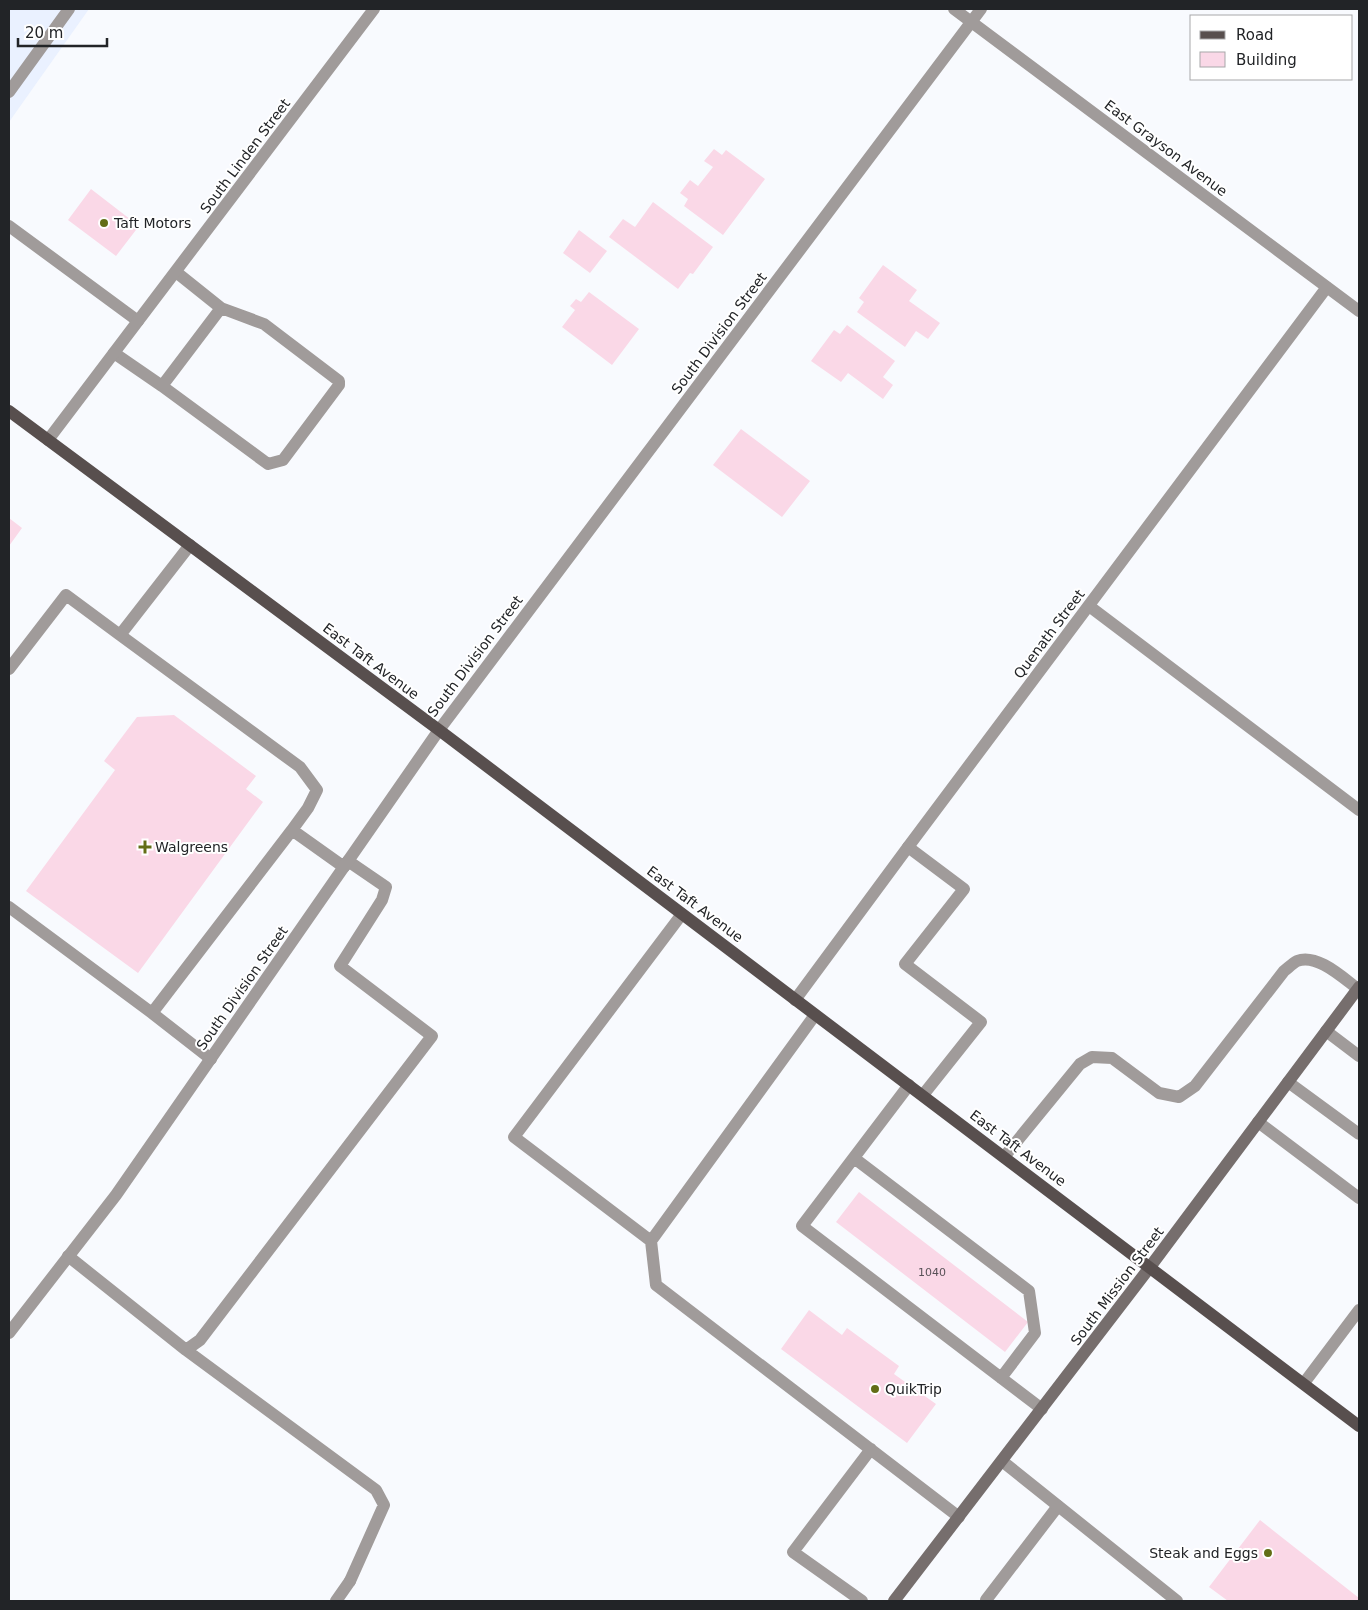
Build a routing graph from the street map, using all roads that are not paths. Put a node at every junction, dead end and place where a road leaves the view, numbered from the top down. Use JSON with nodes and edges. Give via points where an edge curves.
{"nodes":[{"id":1,"x":69,"y":9,"type":"edge"},
{"id":2,"x":374,"y":9,"type":"edge"},
{"id":3,"x":954,"y":9,"type":"edge"},
{"id":4,"x":981,"y":9,"type":"edge"},
{"id":5,"x":971,"y":21,"type":"junction"},
{"id":6,"x":9,"y":90,"type":"edge"},
{"id":7,"x":9,"y":226,"type":"edge"},
{"id":8,"x":176,"y":272,"type":"junction"},
{"id":9,"x":1327,"y":287,"type":"junction"},
{"id":10,"x":220,"y":308,"type":"junction"},
{"id":11,"x":1359,"y":312,"type":"edge"},
{"id":12,"x":138,"y":321,"type":"junction"},
{"id":13,"x":114,"y":353,"type":"junction"},
{"id":14,"x":162,"y":386,"type":"junction"},
{"id":15,"x":9,"y":411,"type":"edge"},
{"id":16,"x":48,"y":440,"type":"junction"},
{"id":17,"x":190,"y":545,"type":"junction"},
{"id":18,"x":1089,"y":606,"type":"junction"},
{"id":19,"x":120,"y":635,"type":"junction"},
{"id":20,"x":9,"y":669,"type":"edge"},
{"id":21,"x":439,"y":730,"type":"junction"},
{"id":22,"x":1359,"y":810,"type":"edge"},
{"id":23,"x":292,"y":830,"type":"junction"},
{"id":24,"x":908,"y":846,"type":"junction"},
{"id":25,"x":346,"y":864,"type":"junction"},
{"id":26,"x":9,"y":907,"type":"edge"},
{"id":27,"x":682,"y":914,"type":"junction"},
{"id":28,"x":1358,"y":988,"type":"edge"},
{"id":29,"x":796,"y":1000,"type":"junction"},
{"id":30,"x":152,"y":1014,"type":"junction"},
{"id":31,"x":816,"y":1015,"type":"junction"},
{"id":32,"x":1326,"y":1031,"type":"junction"},
{"id":33,"x":1359,"y":1056,"type":"edge"},
{"id":34,"x":211,"y":1058,"type":"junction"},
{"id":35,"x":1288,"y":1082,"type":"junction"},
{"id":36,"x":909,"y":1085,"type":"junction"},
{"id":37,"x":922,"y":1096,"type":"junction"},
{"id":38,"x":1258,"y":1122,"type":"junction"},
{"id":39,"x":1359,"y":1134,"type":"edge"},
{"id":40,"x":1004,"y":1157,"type":"junction"},
{"id":41,"x":854,"y":1158,"type":"junction"},
{"id":42,"x":1359,"y":1198,"type":"edge"},
{"id":43,"x":651,"y":1241,"type":"junction"},
{"id":44,"x":68,"y":1256,"type":"junction"},
{"id":45,"x":1150,"y":1267,"type":"junction"},
{"id":46,"x":1359,"y":1310,"type":"edge"},
{"id":47,"x":9,"y":1333,"type":"edge"},
{"id":48,"x":186,"y":1350,"type":"junction"},
{"id":49,"x":1001,"y":1378,"type":"junction"},
{"id":50,"x":1304,"y":1383,"type":"junction"},
{"id":51,"x":1042,"y":1409,"type":"junction"},
{"id":52,"x":1359,"y":1426,"type":"edge"},
{"id":53,"x":871,"y":1449,"type":"junction"},
{"id":54,"x":1002,"y":1461,"type":"junction"},
{"id":55,"x":1058,"y":1506,"type":"junction"},
{"id":56,"x":959,"y":1517,"type":"junction"},
{"id":57,"x":986,"y":1600,"type":"edge"},
{"id":58,"x":336,"y":1601,"type":"edge"},
{"id":59,"x":862,"y":1601,"type":"edge"},
{"id":60,"x":894,"y":1601,"type":"edge"},
{"id":61,"x":1177,"y":1601,"type":"edge"}],
"edges":[{"from":1,"to":6,"type":"street"},
{"from":2,"to":8,"type":"street","name":"South Linden Street"},
{"from":3,"to":5,"type":"street","name":"East Grayson Avenue"},
{"from":4,"to":5,"type":"street","name":"South Division Street"},
{"from":5,"to":9,"type":"street","name":"East Grayson Avenue"},
{"from":5,"to":21,"type":"street","name":"South Division Street"},
{"from":7,"to":12,"type":"street"},
{"from":8,"to":10,"type":"street"},
{"from":8,"to":12,"type":"street","name":"South Linden Street"},
{"from":9,"to":11,"type":"street","name":"East Grayson Avenue"},
{"from":9,"to":18,"type":"street","name":"Quenath Street"},
{"from":10,"to":14,"type":"street"},
{"from":10,"to":14,"type":"street","via":[[264,324],[339,380],[339,385],[283,460],[268,464]]},
{"from":12,"to":13,"type":"street","name":"South Linden Street"},
{"from":13,"to":14,"type":"street"},
{"from":13,"to":16,"type":"street","name":"South Linden Street"},
{"from":15,"to":16,"type":"main road","name":"East Taft Avenue"},
{"from":16,"to":17,"type":"main road","name":"East Taft Avenue"},
{"from":17,"to":19,"type":"street"},
{"from":17,"to":21,"type":"main road","name":"East Taft Avenue"},
{"from":18,"to":22,"type":"street"},
{"from":18,"to":24,"type":"street","name":"Quenath Street"},
{"from":19,"to":20,"type":"street","via":[[66,595]]},
{"from":19,"to":23,"type":"street","via":[[300,767],[317,790]]},
{"from":21,"to":25,"type":"street","name":"South Division Street"},
{"from":21,"to":27,"type":"main road","name":"East Taft Avenue"},
{"from":23,"to":25,"type":"street"},
{"from":23,"to":30,"type":"street"},
{"from":24,"to":29,"type":"street","name":"Quenath Street"},
{"from":24,"to":37,"type":"street","via":[[964,889],[905,964],[981,1022]]},
{"from":25,"to":34,"type":"street","name":"South Division Street"},
{"from":25,"to":48,"type":"street","via":[[386,887],[382,900],[340,966],[432,1036],[200,1340]]},
{"from":26,"to":30,"type":"street"},
{"from":27,"to":29,"type":"main road","name":"East Taft Avenue"},
{"from":27,"to":43,"type":"street","via":[[514,1137]]},
{"from":28,"to":32,"type":"street","name":"South Mission Street"},
{"from":28,"to":40,"type":"street","via":[[1316,961],[1298,961],[1284,971],[1195,1086],[1179,1097],[1159,1093],[1112,1058],[1092,1057],[1080,1064]]},
{"from":29,"to":31,"type":"main road","name":"East Taft Avenue"},
{"from":30,"to":34,"type":"street"},
{"from":31,"to":36,"type":"main road","name":"East Taft Avenue"},
{"from":31,"to":43,"type":"street"},
{"from":32,"to":33,"type":"street"},
{"from":32,"to":35,"type":"street","name":"South Mission Street"},
{"from":34,"to":44,"type":"street","name":"South Division Street","via":[[116,1195]]},
{"from":35,"to":38,"type":"street","name":"South Mission Street"},
{"from":35,"to":39,"type":"street"},
{"from":36,"to":37,"type":"main road","name":"East Taft Avenue"},
{"from":36,"to":41,"type":"street"},
{"from":37,"to":40,"type":"main road","name":"East Taft Avenue"},
{"from":38,"to":42,"type":"street"},
{"from":38,"to":45,"type":"street","name":"South Mission Street"},
{"from":40,"to":45,"type":"main road","name":"East Taft Avenue"},
{"from":41,"to":49,"type":"street","via":[[1029,1291],[1035,1333]]},
{"from":41,"to":49,"type":"street","via":[[802,1226]]},
{"from":43,"to":53,"type":"street","via":[[656,1285]]},
{"from":44,"to":47,"type":"street","name":"South Division Street"},
{"from":44,"to":48,"type":"street"},
{"from":45,"to":50,"type":"main road","name":"East Taft Avenue"},
{"from":45,"to":51,"type":"street","name":"South Mission Street"},
{"from":46,"to":50,"type":"street"},
{"from":48,"to":58,"type":"street","via":[[376,1490],[384,1504],[350,1581]]},
{"from":49,"to":51,"type":"street"},
{"from":50,"to":52,"type":"main road","name":"East Taft Avenue"},
{"from":51,"to":54,"type":"street","name":"South Mission Street"},
{"from":53,"to":56,"type":"street"},
{"from":53,"to":59,"type":"street","via":[[793,1552]]},
{"from":54,"to":55,"type":"street"},
{"from":54,"to":56,"type":"street","name":"South Mission Street"},
{"from":55,"to":57,"type":"street"},
{"from":55,"to":61,"type":"street"},
{"from":56,"to":60,"type":"street","name":"South Mission Street"}]}
